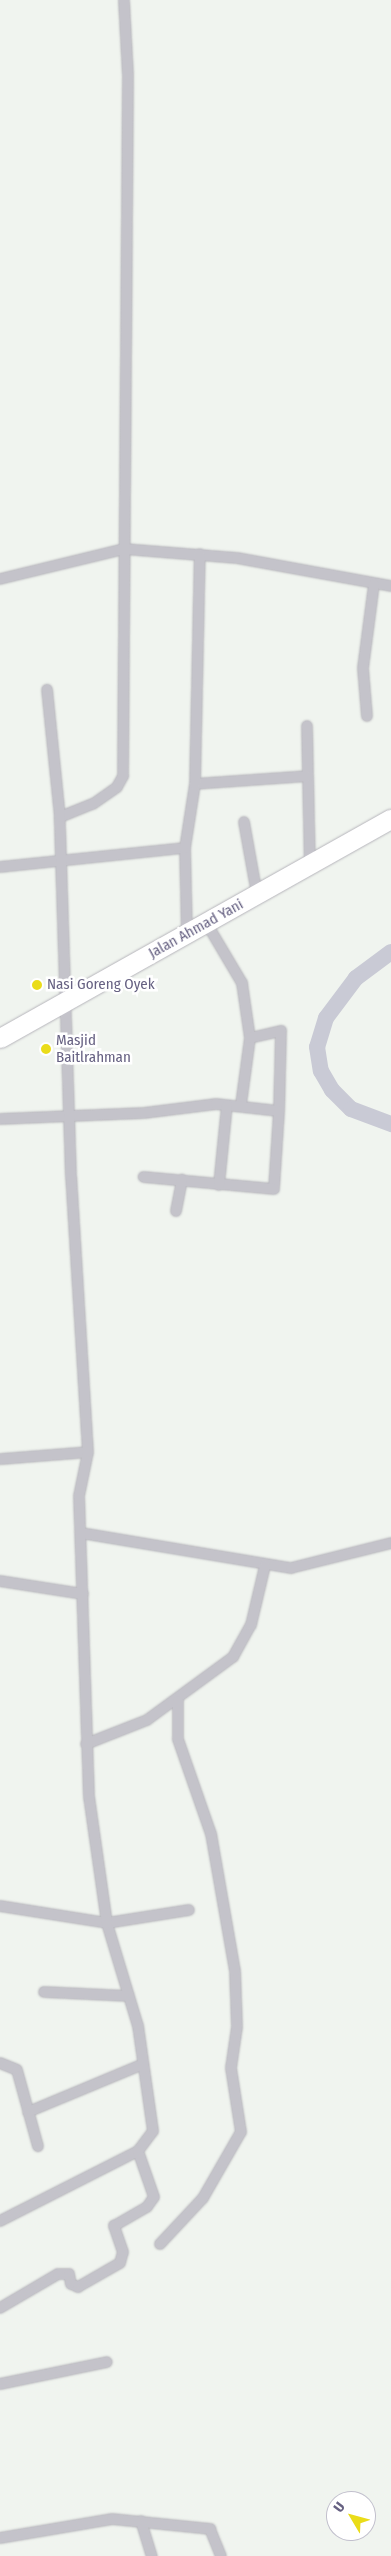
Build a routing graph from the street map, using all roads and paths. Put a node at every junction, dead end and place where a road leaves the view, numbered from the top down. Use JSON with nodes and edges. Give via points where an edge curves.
{"nodes":[{"id":1,"x":124,"y":0,"type":"edge"},
{"id":2,"x":124,"y":549,"type":"junction"},
{"id":3,"x":200,"y":554,"type":"junction"},
{"id":4,"x":0,"y":578,"type":"edge"},
{"id":5,"x":374,"y":585,"type":"junction"},
{"id":6,"x":391,"y":586,"type":"edge"},
{"id":7,"x":47,"y":690,"type":"dead end"},
{"id":8,"x":367,"y":716,"type":"dead end"},
{"id":9,"x":307,"y":726,"type":"dead end"},
{"id":10,"x":308,"y":776,"type":"junction"},
{"id":11,"x":195,"y":784,"type":"junction"},
{"id":12,"x":60,"y":817,"type":"junction"},
{"id":13,"x":391,"y":820,"type":"edge"},
{"id":14,"x":244,"y":822,"type":"dead end"},
{"id":15,"x":185,"y":848,"type":"junction"},
{"id":16,"x":62,"y":859,"type":"junction"},
{"id":17,"x":310,"y":864,"type":"junction"},
{"id":18,"x":0,"y":867,"type":"edge"},
{"id":19,"x":257,"y":894,"type":"junction"},
{"id":20,"x":207,"y":924,"type":"junction"},
{"id":21,"x":187,"y":935,"type":"junction"},
{"id":22,"x":63,"y":1003,"type":"junction"},
{"id":23,"x":0,"y":1038,"type":"edge"},
{"id":24,"x":250,"y":1038,"type":"junction"},
{"id":25,"x":227,"y":1104,"type":"junction"},
{"id":26,"x":241,"y":1105,"type":"junction"},
{"id":27,"x":279,"y":1111,"type":"junction"},
{"id":28,"x":70,"y":1114,"type":"junction"},
{"id":29,"x":0,"y":1119,"type":"edge"},
{"id":30,"x":144,"y":1177,"type":"dead end"},
{"id":31,"x":182,"y":1180,"type":"junction"},
{"id":32,"x":219,"y":1185,"type":"junction"},
{"id":33,"x":176,"y":1211,"type":"dead end"},
{"id":34,"x":88,"y":1452,"type":"junction"},
{"id":35,"x":0,"y":1458,"type":"edge"},
{"id":36,"x":81,"y":1533,"type":"junction"},
{"id":37,"x":391,"y":1543,"type":"edge"},
{"id":38,"x":265,"y":1566,"type":"junction"},
{"id":39,"x":0,"y":1581,"type":"edge"},
{"id":40,"x":83,"y":1594,"type":"junction"},
{"id":41,"x":178,"y":1702,"type":"junction"},
{"id":42,"x":86,"y":1744,"type":"junction"},
{"id":43,"x":0,"y":1906,"type":"edge"},
{"id":44,"x":189,"y":1910,"type":"dead end"},
{"id":45,"x":107,"y":1923,"type":"junction"},
{"id":46,"x":44,"y":1992,"type":"dead end"},
{"id":47,"x":128,"y":1996,"type":"junction"},
{"id":48,"x":0,"y":2062,"type":"edge"},
{"id":49,"x":141,"y":2065,"type":"junction"},
{"id":50,"x":28,"y":2112,"type":"junction"},
{"id":51,"x":38,"y":2146,"type":"dead end"},
{"id":52,"x":138,"y":2150,"type":"junction"},
{"id":53,"x":0,"y":2221,"type":"edge"},
{"id":54,"x":160,"y":2244,"type":"dead end"},
{"id":55,"x":0,"y":2308,"type":"edge"},
{"id":56,"x":107,"y":2362,"type":"dead end"},
{"id":57,"x":0,"y":2384,"type":"edge"},
{"id":58,"x":142,"y":2521,"type":"junction"},
{"id":59,"x":0,"y":2538,"type":"edge"},
{"id":60,"x":152,"y":2556,"type":"edge"},
{"id":61,"x":221,"y":2556,"type":"edge"}],
"edges":[{"from":1,"to":2,"type":"street","via":[[128,74]]},
{"from":2,"to":3,"type":"street"},
{"from":2,"to":4,"type":"street"},
{"from":2,"to":12,"type":"street","via":[[123,776],[116,787],[93,804]]},
{"from":3,"to":5,"type":"street"},
{"from":3,"to":11,"type":"street"},
{"from":5,"to":6,"type":"street"},
{"from":5,"to":8,"type":"street","via":[[363,668]]},
{"from":7,"to":12,"type":"street"},
{"from":9,"to":10,"type":"street"},
{"from":10,"to":11,"type":"street"},
{"from":10,"to":17,"type":"street"},
{"from":11,"to":15,"type":"street"},
{"from":12,"to":16,"type":"street"},
{"from":13,"to":17,"type":"highway","name":"Jalan Ahmad Yani"},
{"from":14,"to":19,"type":"street"},
{"from":15,"to":16,"type":"street"},
{"from":15,"to":21,"type":"street"},
{"from":16,"to":18,"type":"street"},
{"from":16,"to":22,"type":"street"},
{"from":17,"to":19,"type":"highway","name":"Jalan Ahmad Yani"},
{"from":19,"to":20,"type":"highway","name":"Jalan Ahmad Yani"},
{"from":20,"to":21,"type":"highway","name":"Jalan Ahmad Yani"},
{"from":20,"to":24,"type":"street","via":[[242,983]]},
{"from":21,"to":22,"type":"highway","name":"Jalan Ahmad Yani"},
{"from":22,"to":23,"type":"highway","name":"Jalan Ahmad Yani"},
{"from":22,"to":28,"type":"street"},
{"from":24,"to":26,"type":"street"},
{"from":24,"to":27,"type":"street","via":[[281,1031]]},
{"from":25,"to":26,"type":"street"},
{"from":25,"to":28,"type":"street","via":[[144,1113]]},
{"from":25,"to":32,"type":"street"},
{"from":26,"to":27,"type":"street"},
{"from":27,"to":32,"type":"street","via":[[274,1189]]},
{"from":28,"to":29,"type":"street"},
{"from":28,"to":34,"type":"street"},
{"from":30,"to":31,"type":"street"},
{"from":31,"to":32,"type":"street"},
{"from":31,"to":33,"type":"street"},
{"from":34,"to":35,"type":"street"},
{"from":34,"to":36,"type":"street","via":[[79,1496]]},
{"from":36,"to":38,"type":"street"},
{"from":36,"to":40,"type":"street"},
{"from":37,"to":38,"type":"street","via":[[309,1567]]},
{"from":38,"to":41,"type":"street","via":[[243,1646]]},
{"from":39,"to":40,"type":"street"},
{"from":40,"to":42,"type":"street"},
{"from":41,"to":42,"type":"street","via":[[110,1738]]},
{"from":41,"to":54,"type":"street","via":[[178,1739],[211,1834],[235,1971],[237,2028],[231,2068],[241,2132],[203,2198]]},
{"from":42,"to":45,"type":"street","via":[[94,1846]]},
{"from":43,"to":45,"type":"street"},
{"from":44,"to":45,"type":"street"},
{"from":45,"to":47,"type":"street"},
{"from":46,"to":47,"type":"street"},
{"from":47,"to":49,"type":"street","via":[[138,2026]]},
{"from":48,"to":50,"type":"street","via":[[16,2070]]},
{"from":49,"to":50,"type":"street"},
{"from":49,"to":52,"type":"street","via":[[153,2131]]},
{"from":50,"to":51,"type":"street"},
{"from":52,"to":53,"type":"street"},
{"from":52,"to":55,"type":"street","via":[[154,2197],[147,2207],[114,2226],[123,2252],[120,2263],[78,2287],[71,2284],[68,2274],[58,2274]]},
{"from":56,"to":57,"type":"street"},
{"from":58,"to":59,"type":"street","via":[[112,2519]]},
{"from":58,"to":60,"type":"street"},
{"from":58,"to":61,"type":"street","via":[[210,2529]]}]}
